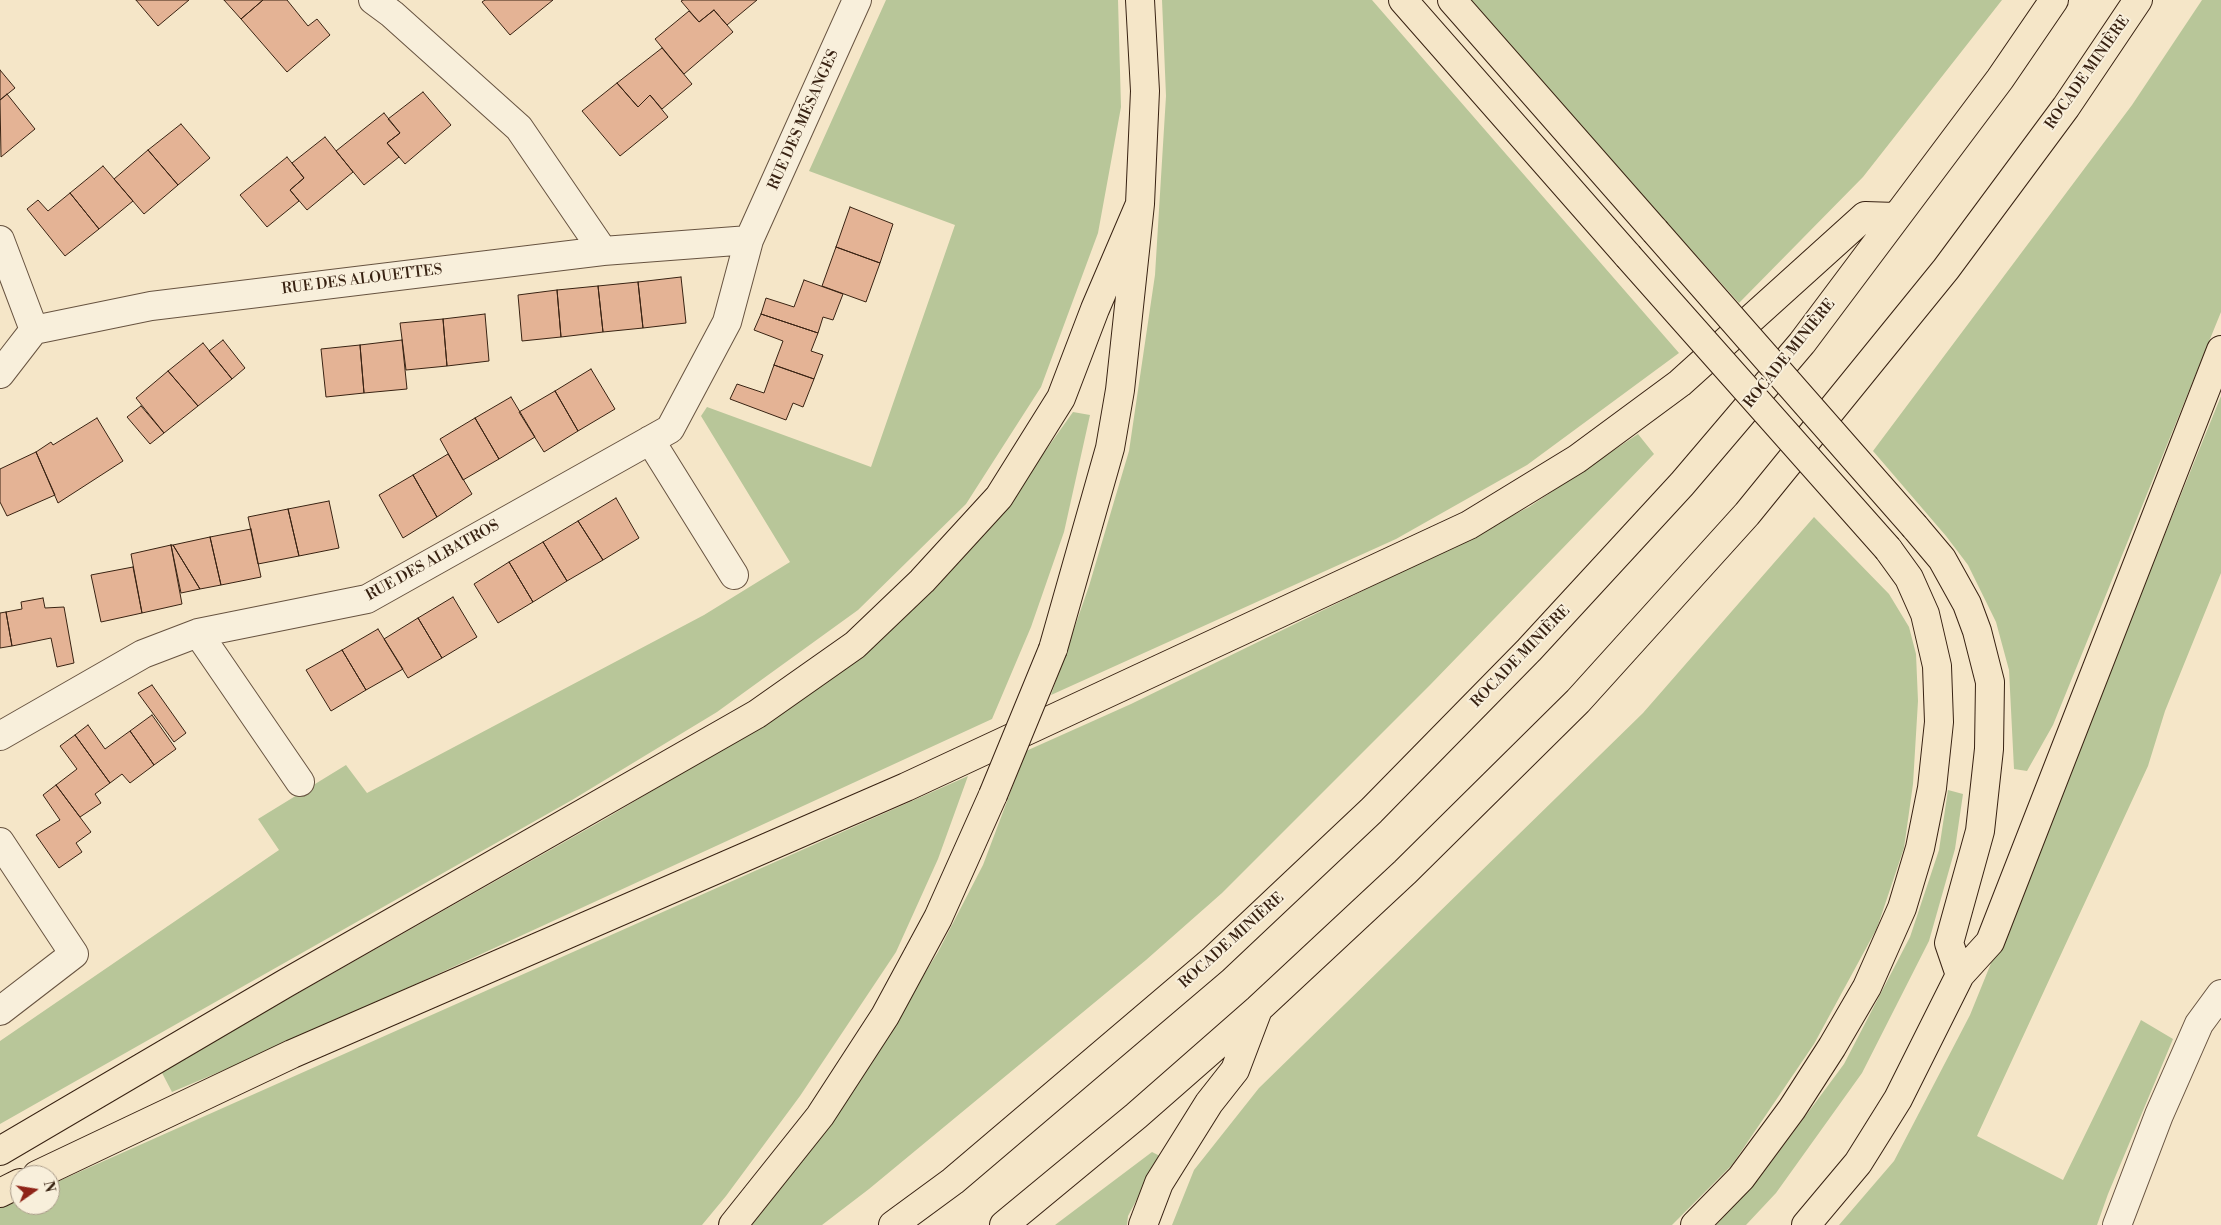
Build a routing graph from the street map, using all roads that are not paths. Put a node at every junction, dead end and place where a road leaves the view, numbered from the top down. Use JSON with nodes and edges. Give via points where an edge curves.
{"nodes":[{"id":1,"x":373,"y":0,"type":"edge"},
{"id":2,"x":857,"y":0,"type":"edge"},
{"id":3,"x":1140,"y":0,"type":"edge"},
{"id":4,"x":1403,"y":0,"type":"edge"},
{"id":5,"x":1452,"y":0,"type":"edge"},
{"id":6,"x":2054,"y":0,"type":"edge"},
{"id":7,"x":2138,"y":0,"type":"edge"},
{"id":8,"x":1140,"y":204,"type":"junction"},
{"id":9,"x":1896,"y":217,"type":"junction"},
{"id":10,"x":0,"y":240,"type":"edge"},
{"id":11,"x":749,"y":240,"type":"junction"},
{"id":12,"x":603,"y":251,"type":"junction"},
{"id":13,"x":34,"y":330,"type":"junction"},
{"id":14,"x":2221,"y":350,"type":"edge"},
{"id":15,"x":0,"y":374,"type":"edge"},
{"id":16,"x":650,"y":440,"type":"junction"},
{"id":17,"x":734,"y":575,"type":"dead end"},
{"id":18,"x":198,"y":634,"type":"junction"},
{"id":19,"x":0,"y":736,"type":"edge"},
{"id":20,"x":300,"y":782,"type":"dead end"},
{"id":21,"x":0,"y":842,"type":"edge"},
{"id":22,"x":1960,"y":975,"type":"junction"},
{"id":23,"x":2221,"y":994,"type":"edge"},
{"id":24,"x":1258,"y":1009,"type":"junction"},
{"id":25,"x":0,"y":1011,"type":"edge"},
{"id":26,"x":0,"y":1151,"type":"edge"},
{"id":27,"x":58,"y":1165,"type":"edge"},
{"id":28,"x":732,"y":1225,"type":"edge"},
{"id":29,"x":893,"y":1225,"type":"edge"},
{"id":30,"x":1004,"y":1225,"type":"edge"},
{"id":31,"x":1143,"y":1225,"type":"edge"},
{"id":32,"x":1694,"y":1225,"type":"edge"},
{"id":33,"x":1806,"y":1225,"type":"edge"},
{"id":34,"x":2117,"y":1225,"type":"edge"}],
"edges":[{"from":1,"to":12,"type":"street","via":[[519,128]]},
{"from":2,"to":11,"type":"street","name":"RUE DES MÉSANGES"},
{"from":3,"to":8,"type":"highway","via":[[1145,91]]},
{"from":4,"to":32,"type":"highway","bridge":true,"via":[[1888,549],[1909,578],[1925,614],[1937,666],[1939,722],[1932,788],[1920,848],[1898,917],[1867,987],[1792,1110],[1741,1178]]},
{"from":5,"to":22,"type":"highway","bridge":true,"via":[[1942,558],[1967,604],[1990,682],[1989,748],[1980,831],[1949,943]]},
{"from":6,"to":9,"type":"highway","name":"ROCADE MINIÈRE","via":[[2000,79]]},
{"from":7,"to":24,"type":"highway","name":"ROCADE MINIÈRE","via":[[2066,107],[1946,269],[1747,514],[1578,701],[1406,872]]},
{"from":8,"to":26,"type":"highway","via":[[1061,398],[1005,488],[922,581],[855,645],[757,714],[286,982]]},
{"from":8,"to":28,"type":"highway","bridge":true,"via":[[1120,390],[1110,448],[1053,649],[938,918],[885,1016],[820,1116]]},
{"from":9,"to":27,"type":"highway","via":[[1864,216],[1680,383],[1577,459],[1469,525],[915,783],[292,1054]]},
{"from":9,"to":29,"type":"highway","name":"ROCADE MINIÈRE","via":[[1802,343],[1682,484],[1529,650],[1371,811],[1213,960],[953,1181]]},
{"from":10,"to":13,"type":"street"},
{"from":11,"to":12,"type":"street","name":"RUE DES ALOUETTES"},
{"from":11,"to":16,"type":"street","name":"RUE DES ALBATROS","via":[[727,322],[670,429]]},
{"from":12,"to":13,"type":"street","name":"RUE DES ALOUETTES","via":[[151,306]]},
{"from":13,"to":15,"type":"street"},
{"from":14,"to":22,"type":"highway","via":[[1990,942]]},
{"from":16,"to":17,"type":"street"},
{"from":16,"to":18,"type":"street","name":"RUE DES ALBATROS","via":[[367,599]]},
{"from":18,"to":19,"type":"street","name":"RUE DES ALBATROS","via":[[143,654]]},
{"from":18,"to":20,"type":"street"},
{"from":21,"to":25,"type":"street","via":[[74,954]]},
{"from":22,"to":33,"type":"highway","via":[[1898,1099],[1858,1163]]},
{"from":23,"to":34,"type":"street","via":[[2195,1034]]},
{"from":24,"to":30,"type":"highway","name":"ROCADE MINIÈRE"},
{"from":24,"to":31,"type":"highway","via":[[1235,1070],[1209,1103],[1163,1175]]}]}
